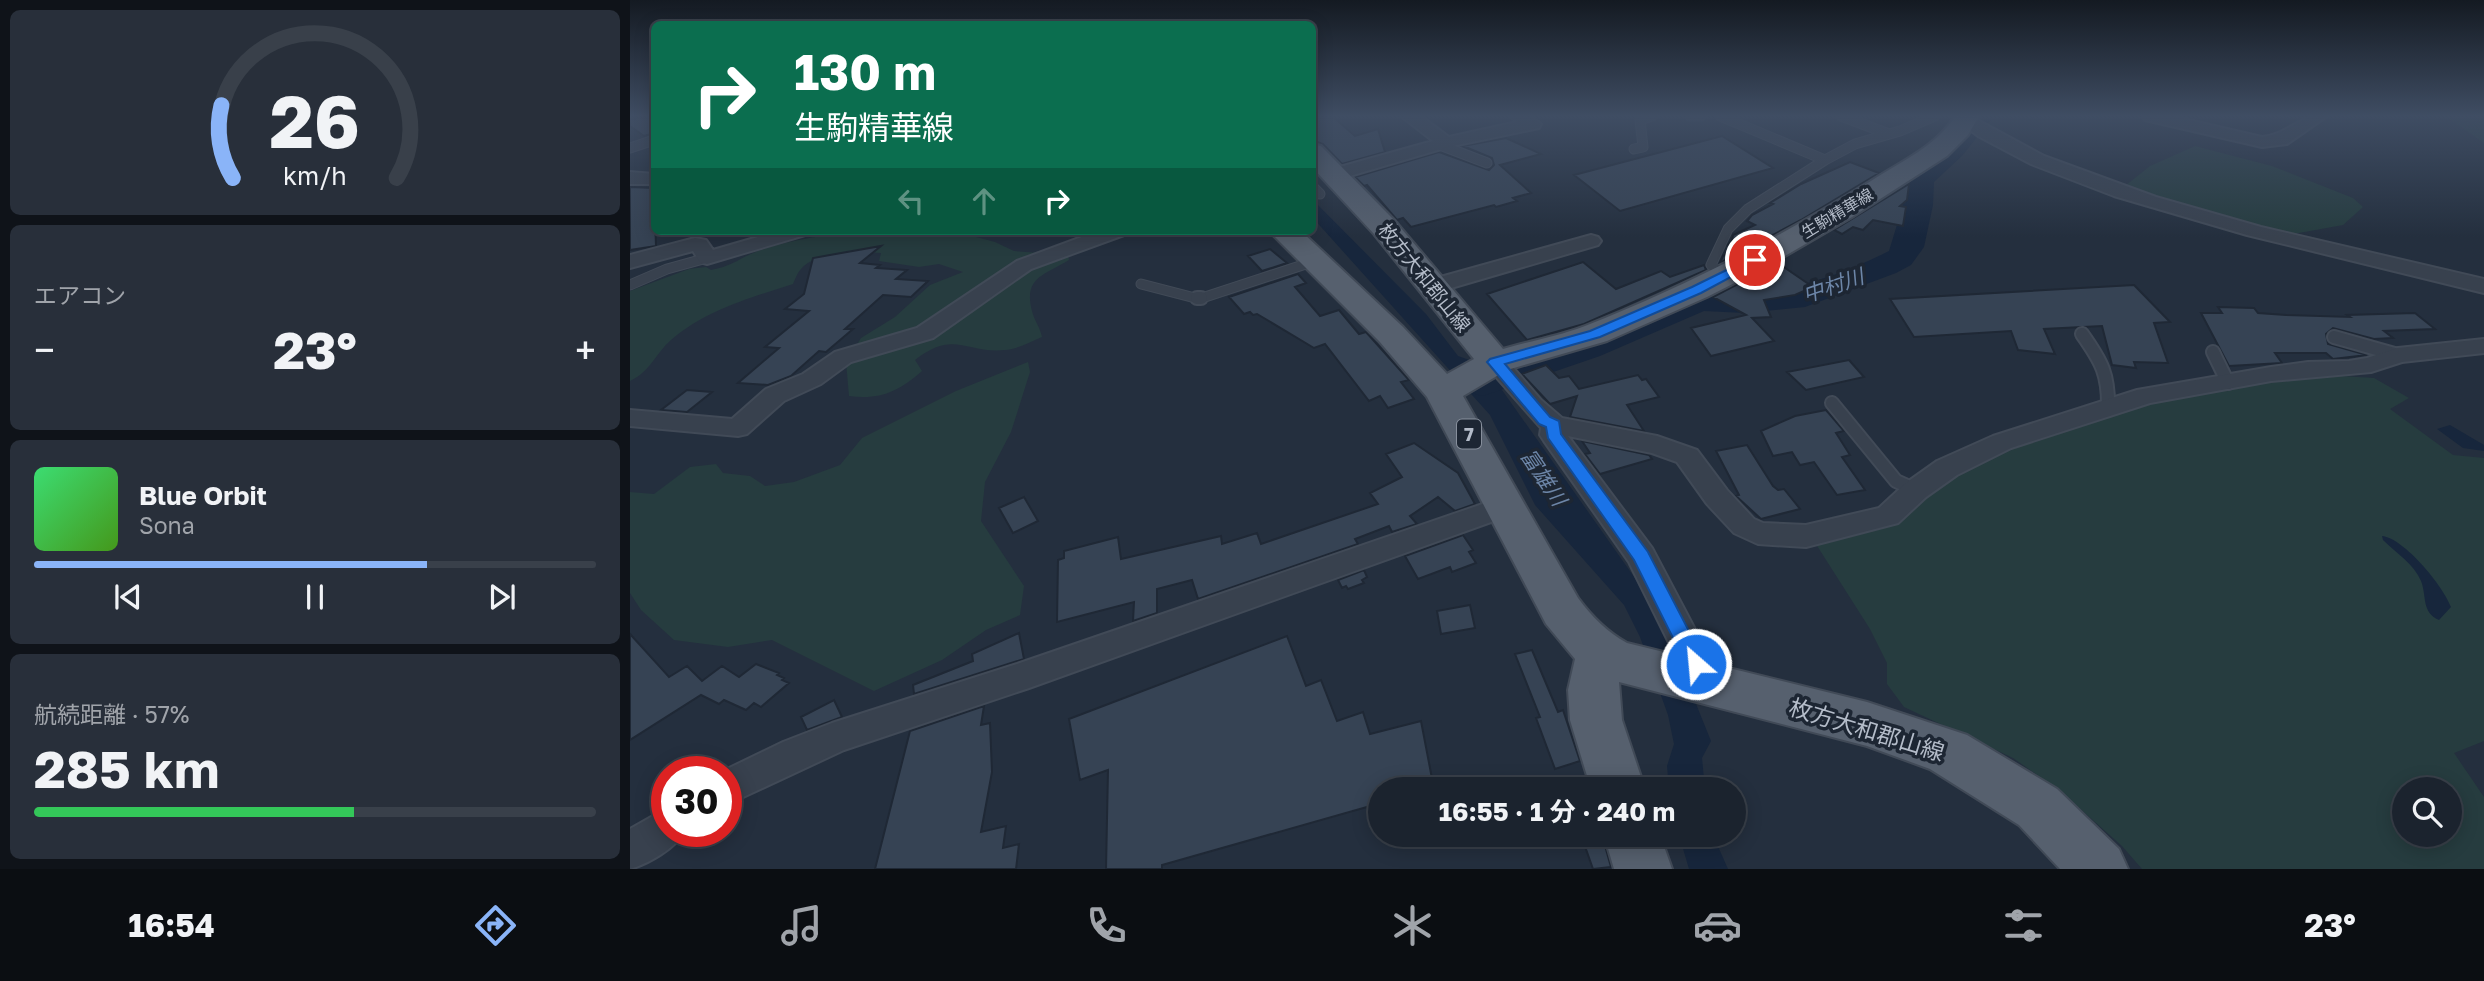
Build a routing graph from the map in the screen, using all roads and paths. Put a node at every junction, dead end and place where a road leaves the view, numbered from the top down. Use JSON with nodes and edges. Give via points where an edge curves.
{"nodes":[{"id":1,"x":1406,"y":157,"type":"edge"},
{"id":2,"x":1472,"y":157,"type":"edge"},
{"id":3,"x":1817,"y":157,"type":"edge"},
{"id":4,"x":1832,"y":157,"type":"edge"},
{"id":5,"x":1927,"y":157,"type":"edge"},
{"id":6,"x":2033,"y":157,"type":"edge"},
{"id":7,"x":1825,"y":160,"type":"junction"},
{"id":8,"x":1487,"y":163,"type":"dead end"},
{"id":9,"x":1316,"y":164,"type":"edge"},
{"id":10,"x":630,"y":178,"type":"edge"},
{"id":11,"x":651,"y":179,"type":"edge"},
{"id":12,"x":1323,"y":185,"type":"edge"},
{"id":13,"x":768,"y":235,"type":"edge"},
{"id":14,"x":1106,"y":235,"type":"edge"},
{"id":15,"x":1288,"y":235,"type":"edge"},
{"id":16,"x":1591,"y":241,"type":"dead end"},
{"id":17,"x":707,"y":258,"type":"junction"},
{"id":18,"x":1315,"y":261,"type":"junction"},
{"id":19,"x":630,"y":262,"type":"edge"},
{"id":20,"x":1725,"y":275,"type":"junction"},
{"id":21,"x":1141,"y":284,"type":"dead end"},
{"id":22,"x":630,"y":285,"type":"edge"},
{"id":23,"x":1434,"y":286,"type":"junction"},
{"id":24,"x":2484,"y":286,"type":"edge"},
{"id":25,"x":2082,"y":334,"type":"dead end"},
{"id":26,"x":2334,"y":338,"type":"dead end"},
{"id":27,"x":2484,"y":346,"type":"edge"},
{"id":28,"x":2213,"y":352,"type":"dead end"},
{"id":29,"x":2398,"y":355,"type":"junction"},
{"id":30,"x":1491,"y":364,"type":"junction"},
{"id":31,"x":2228,"y":383,"type":"junction"},
{"id":32,"x":1449,"y":388,"type":"junction"},
{"id":33,"x":1832,"y":403,"type":"dead end"},
{"id":34,"x":2108,"y":410,"type":"junction"},
{"id":35,"x":630,"y":418,"type":"edge"},
{"id":36,"x":1554,"y":425,"type":"junction"},
{"id":37,"x":1916,"y":490,"type":"junction"},
{"id":38,"x":1506,"y":506,"type":"junction"},
{"id":39,"x":1609,"y":657,"type":"junction"},
{"id":40,"x":1706,"y":683,"type":"junction"},
{"id":41,"x":1614,"y":777,"type":"edge"},
{"id":42,"x":742,"y":779,"type":"edge"},
{"id":43,"x":651,"y":837,"type":"edge"},
{"id":44,"x":1636,"y":847,"type":"edge"},
{"id":45,"x":630,"y":851,"type":"edge"},
{"id":46,"x":1643,"y":869,"type":"edge"},
{"id":47,"x":2099,"y":869,"type":"edge"}],
"edges":[{"from":1,"to":12,"type":"street"},
{"from":2,"to":8,"type":"lane"},
{"from":3,"to":7,"type":"lane"},
{"from":4,"to":7,"type":"lane"},
{"from":5,"to":20,"type":"main road","name":"生駒精華線"},
{"from":6,"to":24,"type":"street","via":[[2063,172],[2267,237]]},
{"from":7,"to":20,"type":"lane","via":[[1748,209],[1728,229],[1711,265]]},
{"from":9,"to":12,"type":"main road","name":"枚方大和郡山線"},
{"from":10,"to":11,"type":"street"},
{"from":12,"to":23,"type":"main road","name":"枚方大和郡山線"},
{"from":13,"to":17,"type":"street"},
{"from":14,"to":35,"type":"street","via":[[1024,265],[925,333],[843,357],[811,379],[775,395],[738,428]]},
{"from":15,"to":18,"type":"main road","name":"枚方大和郡山線","number":"7"},
{"from":16,"to":23,"type":"street"},
{"from":17,"to":19,"type":"street","via":[[695,244]]},
{"from":17,"to":22,"type":"lane"},
{"from":18,"to":21,"type":"lane","via":[[1199,299]]},
{"from":18,"to":32,"type":"main road","name":"枚方大和郡山線","number":"7"},
{"from":20,"to":30,"type":"main road","name":"生駒精華線","via":[[1595,334]]},
{"from":23,"to":30,"type":"main road","name":"枚方大和郡山線"},
{"from":25,"to":34,"type":"lane","via":[[2105,366]]},
{"from":26,"to":29,"type":"lane"},
{"from":27,"to":29,"type":"street"},
{"from":28,"to":31,"type":"lane"},
{"from":29,"to":31,"type":"street","via":[[2371,365],[2308,369]]},
{"from":30,"to":32,"type":"main road"},
{"from":30,"to":36,"type":"street","via":[[1515,382]]},
{"from":31,"to":34,"type":"street","via":[[2171,390]]},
{"from":32,"to":38,"type":"main road","name":"枚方大和郡山線","number":"7"},
{"from":33,"to":37,"type":"lane","via":[[1896,481]]},
{"from":34,"to":37,"type":"street","via":[[2002,442],[1947,468]]},
{"from":36,"to":37,"type":"street","via":[[1657,445],[1687,456],[1717,497],[1744,526],[1758,533],[1806,536],[1888,516]]},
{"from":36,"to":40,"type":"street","via":[[1553,435],[1641,556]]},
{"from":38,"to":39,"type":"main road","name":"枚方大和郡山線","number":"7","via":[[1577,633]]},
{"from":38,"to":42,"type":"street","via":[[1014,679],[877,721]]},
{"from":39,"to":40,"type":"main road","name":"枚方大和郡山線","number":"7"},
{"from":39,"to":41,"type":"main road","via":[[1593,690],[1596,720]]},
{"from":40,"to":47,"type":"main road","name":"枚方大和郡山線","number":"7","via":[[1867,724],[1948,752],[2038,807]]},
{"from":43,"to":45,"type":"street"},
{"from":44,"to":46,"type":"main road"}]}
